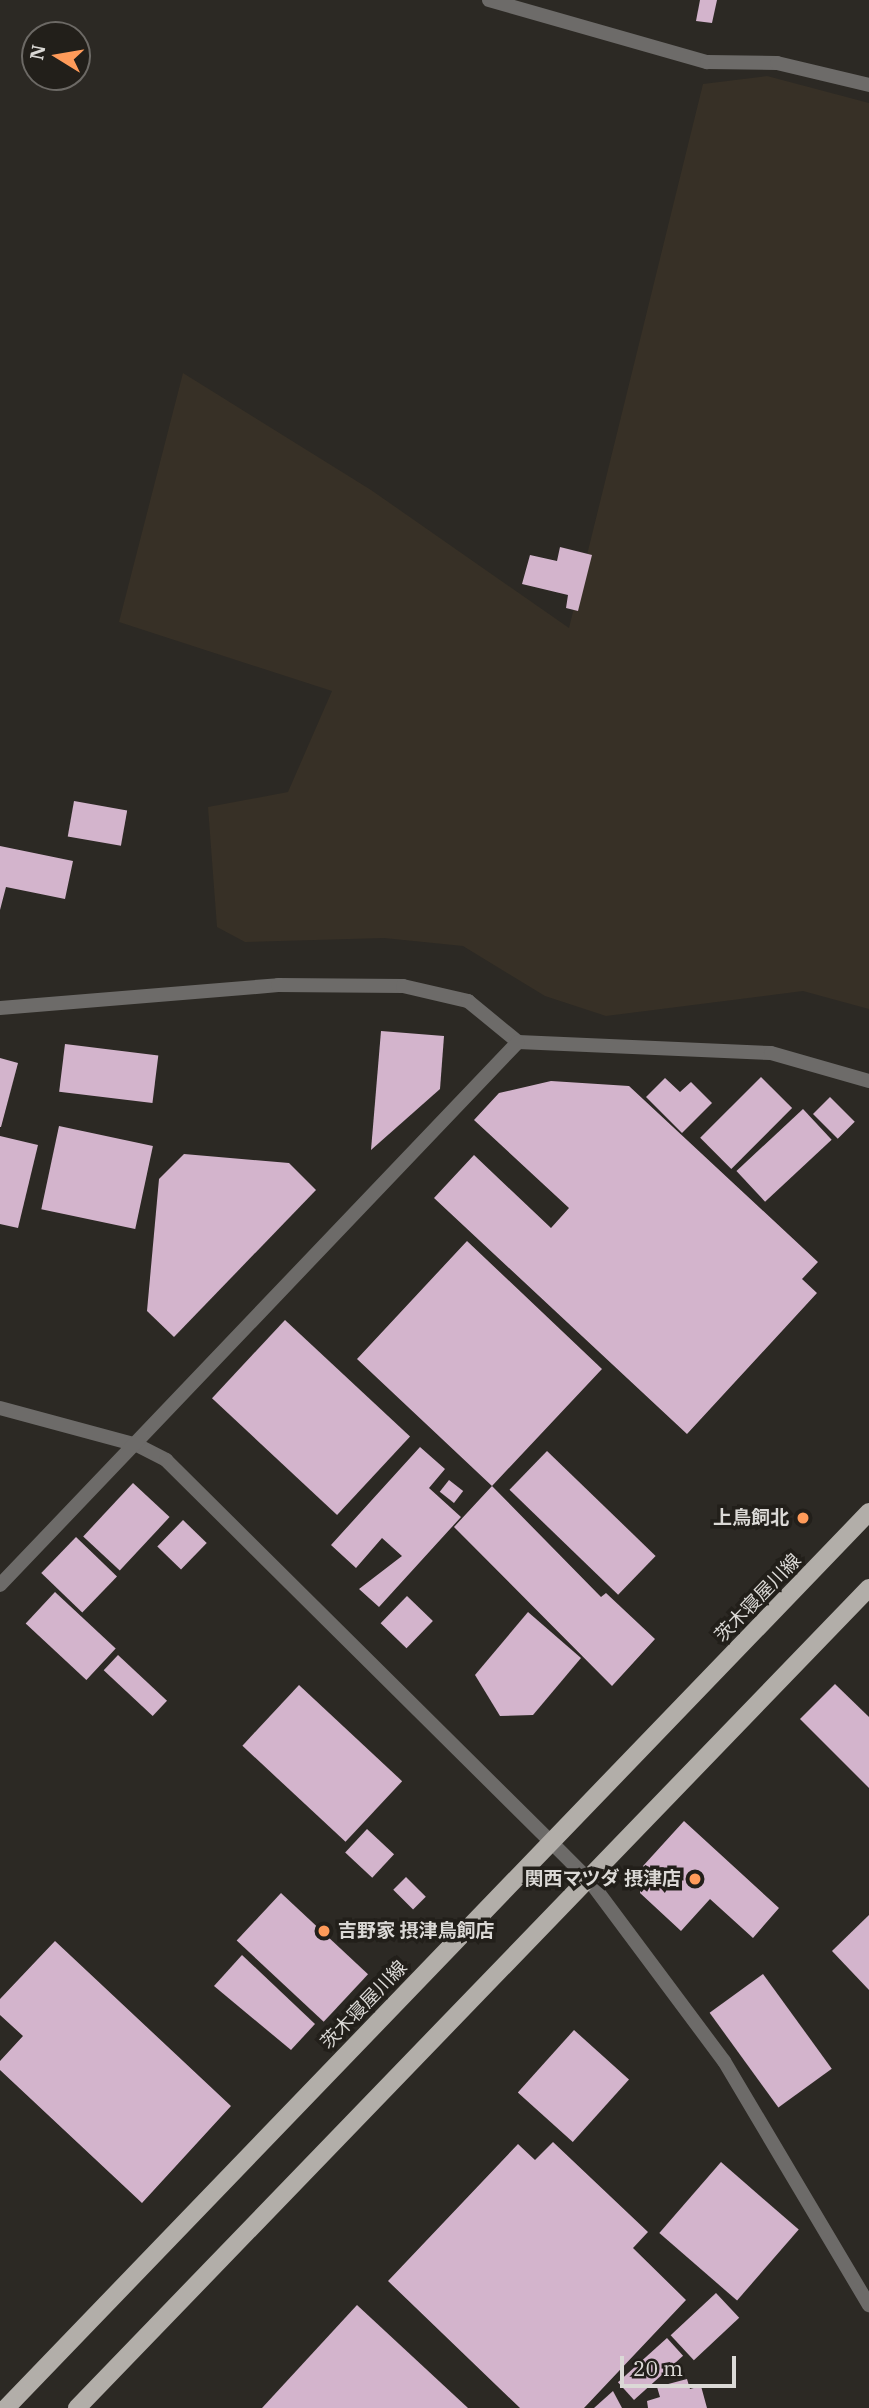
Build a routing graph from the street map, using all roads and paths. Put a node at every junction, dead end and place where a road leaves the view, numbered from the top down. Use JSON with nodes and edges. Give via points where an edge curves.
{"nodes":[{"id":1,"x":489,"y":0,"type":"edge"},
{"id":2,"x":869,"y":85,"type":"edge"},
{"id":3,"x":0,"y":1007,"type":"edge"},
{"id":4,"x":518,"y":1042,"type":"junction"},
{"id":5,"x":869,"y":1081,"type":"edge"},
{"id":6,"x":0,"y":1408,"type":"edge"},
{"id":7,"x":137,"y":1445,"type":"junction"},
{"id":8,"x":869,"y":1512,"type":"edge"},
{"id":9,"x":0,"y":1585,"type":"edge"},
{"id":10,"x":869,"y":1588,"type":"edge"},
{"id":11,"x":550,"y":1841,"type":"junction"},
{"id":12,"x":589,"y":1881,"type":"junction"},
{"id":13,"x":869,"y":2305,"type":"edge"},
{"id":14,"x":6,"y":2408,"type":"edge"},
{"id":15,"x":77,"y":2408,"type":"edge"}],
"edges":[{"from":1,"to":2,"type":"street","via":[[707,62],[777,63]]},
{"from":3,"to":4,"type":"street","via":[[278,985],[403,986],[468,1001]]},
{"from":4,"to":5,"type":"street","via":[[771,1053]]},
{"from":4,"to":7,"type":"street"},
{"from":6,"to":7,"type":"street"},
{"from":7,"to":9,"type":"street"},
{"from":7,"to":11,"type":"street","via":[[166,1460]]},
{"from":8,"to":11,"type":"main road","name":"茨木寝屋川線"},
{"from":10,"to":12,"type":"main road"},
{"from":11,"to":12,"type":"street"},
{"from":11,"to":14,"type":"main road","name":"茨木寝屋川線"},
{"from":12,"to":13,"type":"street","via":[[724,2061]]},
{"from":12,"to":15,"type":"main road"}]}
